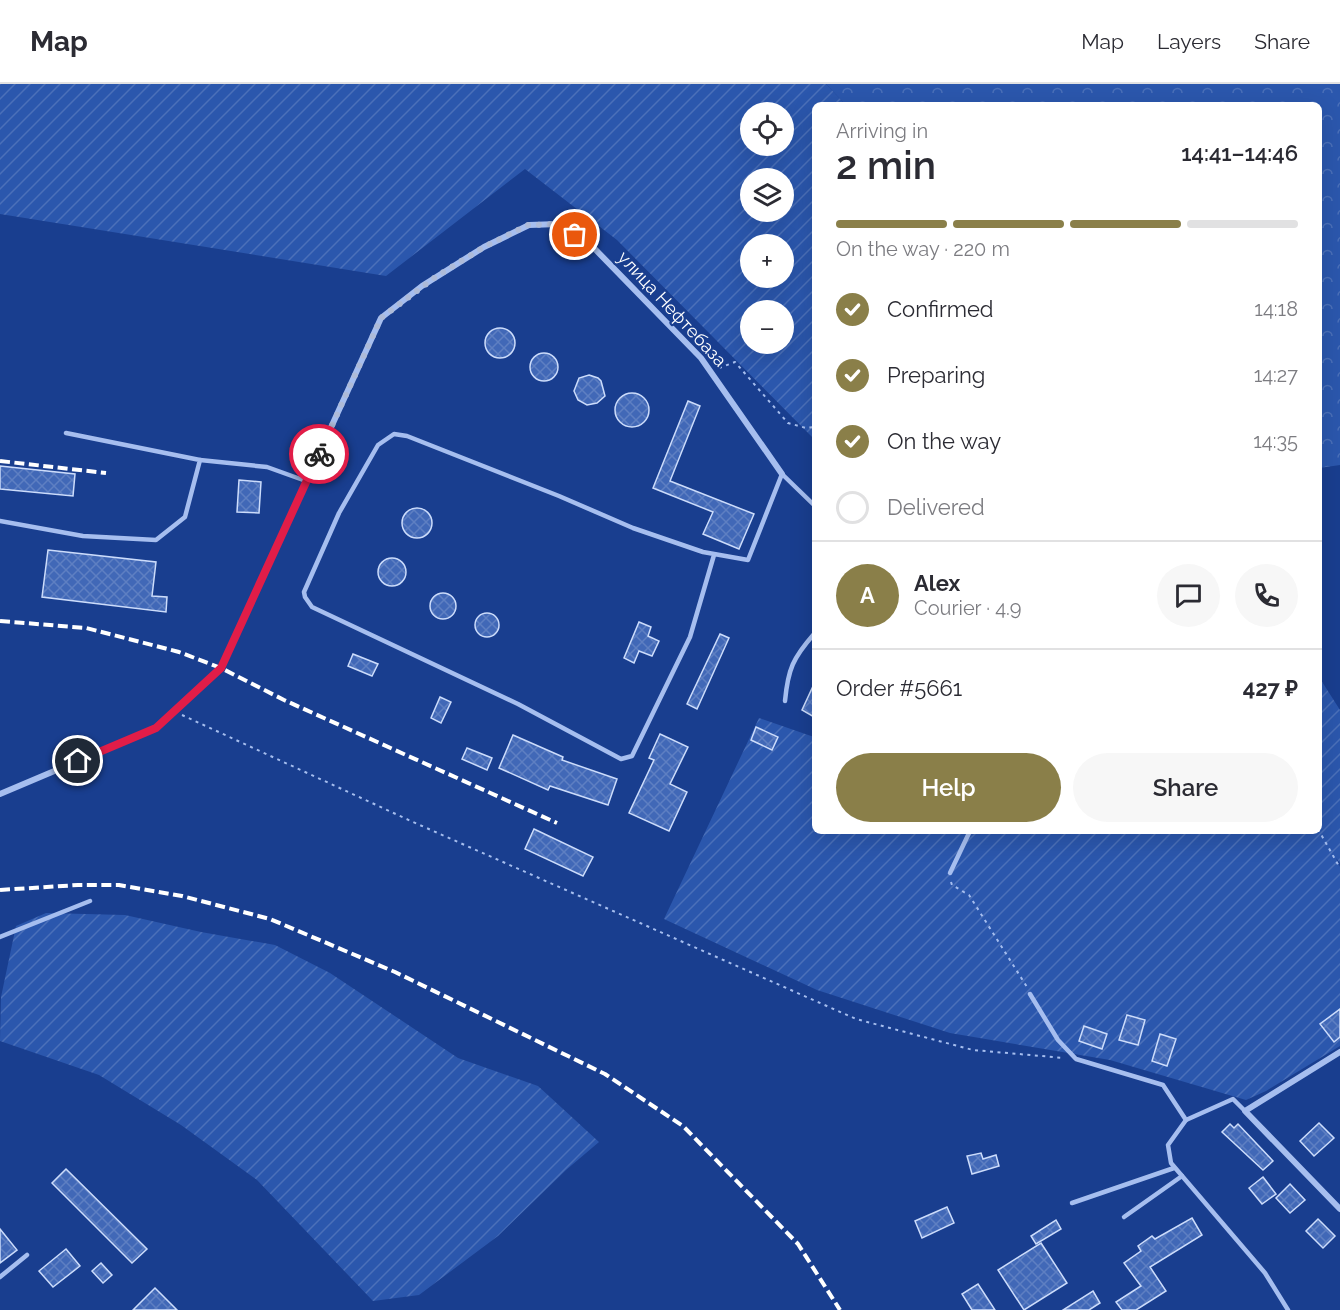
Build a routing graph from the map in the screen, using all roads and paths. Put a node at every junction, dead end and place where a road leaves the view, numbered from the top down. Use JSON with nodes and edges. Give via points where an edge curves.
{"nodes":[{"id":1,"x":711,"y":371,"type":"junction"},
{"id":2,"x":812,"y":427,"type":"edge"},
{"id":3,"x":66,"y":433,"type":"dead end"},
{"id":4,"x":200,"y":460,"type":"junction"},
{"id":5,"x":782,"y":474,"type":"junction"},
{"id":6,"x":306,"y":481,"type":"junction"},
{"id":7,"x":812,"y":503,"type":"edge"},
{"id":8,"x":0,"y":521,"type":"edge"},
{"id":9,"x":714,"y":555,"type":"junction"},
{"id":10,"x":812,"y":636,"type":"edge"},
{"id":11,"x":785,"y":701,"type":"dead end"},
{"id":12,"x":174,"y":711,"type":"junction"},
{"id":13,"x":0,"y":794,"type":"edge"},
{"id":14,"x":969,"y":834,"type":"edge"},
{"id":15,"x":1321,"y":834,"type":"edge"},
{"id":16,"x":1340,"y":868,"type":"edge"},
{"id":17,"x":950,"y":873,"type":"joint"},
{"id":18,"x":90,"y":901,"type":"dead end"},
{"id":19,"x":0,"y":937,"type":"edge"},
{"id":20,"x":1030,"y":994,"type":"joint"},
{"id":21,"x":1340,"y":1052,"type":"edge"},
{"id":22,"x":1076,"y":1059,"type":"junction"},
{"id":23,"x":1245,"y":1111,"type":"junction"},
{"id":24,"x":1186,"y":1120,"type":"junction"},
{"id":25,"x":1174,"y":1168,"type":"junction"},
{"id":26,"x":1182,"y":1176,"type":"junction"},
{"id":27,"x":1072,"y":1203,"type":"dead end"},
{"id":28,"x":1340,"y":1209,"type":"edge"},
{"id":29,"x":1124,"y":1217,"type":"dead end"},
{"id":30,"x":27,"y":1255,"type":"dead end"},
{"id":31,"x":0,"y":1277,"type":"edge"},
{"id":32,"x":1287,"y":1310,"type":"edge"}],
"edges":[{"from":1,"to":2,"type":"path","via":[[735,362],[788,423]]},
{"from":1,"to":5,"type":"street","name":"улица Нефтебаза"},
{"from":1,"to":6,"type":"street","name":"улица Нефтебаза","via":[[591,245],[559,224],[528,225],[422,286],[381,318]]},
{"from":3,"to":4,"type":"lane"},
{"from":4,"to":6,"type":"lane","via":[[267,467]]},
{"from":4,"to":8,"type":"lane","via":[[185,518],[156,540],[83,536]]},
{"from":5,"to":7,"type":"lane"},
{"from":5,"to":9,"type":"lane","via":[[748,560]]},
{"from":6,"to":12,"type":"street","name":"улица Нефтебаза","via":[[221,668]]},
{"from":9,"to":9,"type":"lane","via":[[633,528],[394,434],[378,445],[345,503],[304,592],[312,607],[518,704],[621,759],[632,756],[690,637]]},
{"from":10,"to":11,"type":"lane","via":[[788,673]]},
{"from":12,"to":13,"type":"street","name":"улица Нефтебаза","via":[[156,728]]},
{"from":12,"to":22,"type":"path","via":[[856,1019],[973,1050]]},
{"from":14,"to":17,"type":"lane"},
{"from":15,"to":16,"type":"path"},
{"from":17,"to":20,"type":"path","via":[[952,885],[969,895]]},
{"from":18,"to":19,"type":"lane"},
{"from":20,"to":22,"type":"lane","via":[[1058,1040]]},
{"from":21,"to":23,"type":"street"},
{"from":22,"to":24,"type":"lane","via":[[1163,1086]]},
{"from":23,"to":24,"type":"lane","via":[[1233,1099]]},
{"from":23,"to":28,"type":"street"},
{"from":24,"to":25,"type":"lane","via":[[1168,1145]]},
{"from":25,"to":26,"type":"lane"},
{"from":25,"to":27,"type":"lane"},
{"from":26,"to":29,"type":"lane"},
{"from":26,"to":32,"type":"lane","via":[[1265,1274]]},
{"from":30,"to":31,"type":"lane"}]}
